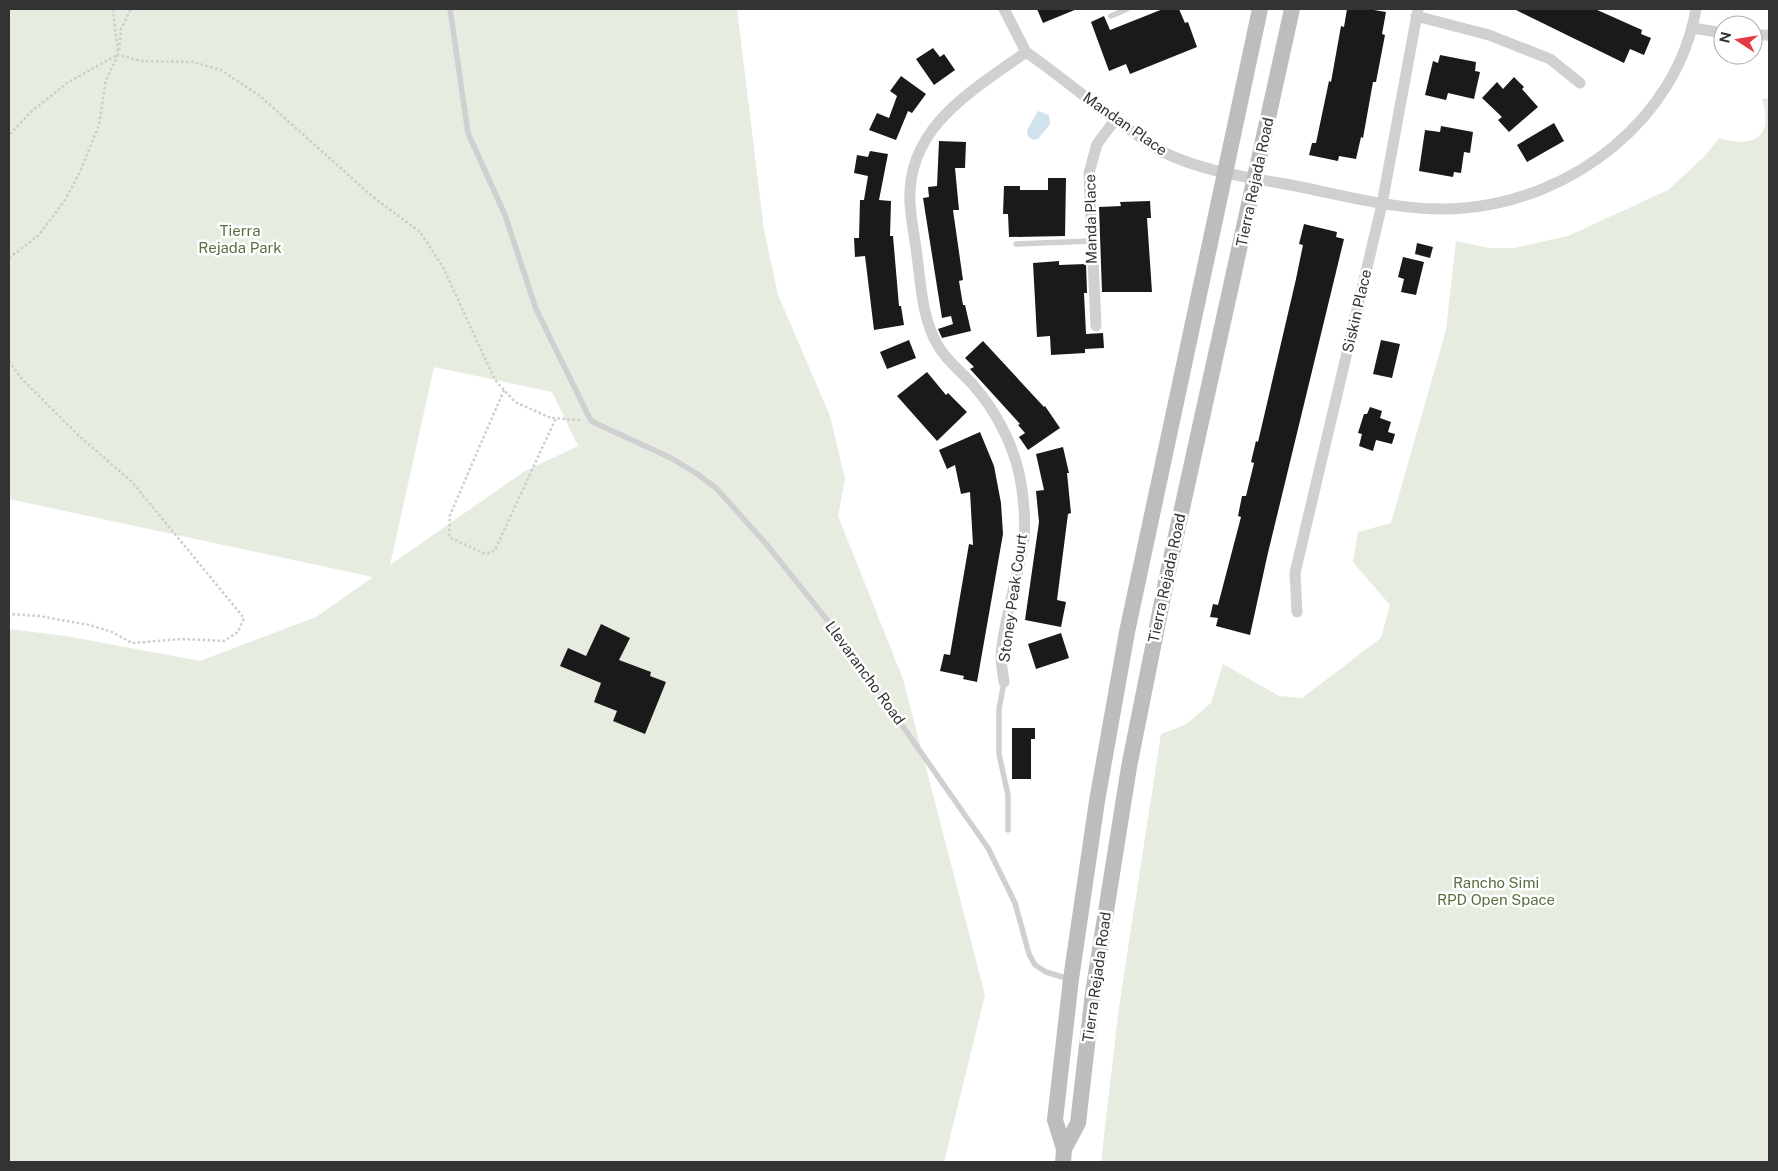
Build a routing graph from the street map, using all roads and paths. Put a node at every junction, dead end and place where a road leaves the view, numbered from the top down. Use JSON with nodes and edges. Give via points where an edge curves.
{"nodes":[{"id":1,"x":113,"y":9,"type":"edge"},
{"id":2,"x":132,"y":9,"type":"edge"},
{"id":3,"x":450,"y":9,"type":"edge"},
{"id":4,"x":1004,"y":9,"type":"edge"},
{"id":5,"x":1127,"y":9,"type":"edge"},
{"id":6,"x":1260,"y":9,"type":"edge"},
{"id":7,"x":1292,"y":9,"type":"edge"},
{"id":8,"x":1696,"y":9,"type":"edge"},
{"id":9,"x":1417,"y":13,"type":"edge"},
{"id":10,"x":1110,"y":16,"type":"dead end"},
{"id":11,"x":1692,"y":28,"type":"junction"},
{"id":12,"x":1713,"y":31,"type":"edge"},
{"id":13,"x":1026,"y":52,"type":"junction"},
{"id":14,"x":118,"y":55,"type":"junction"},
{"id":15,"x":1580,"y":83,"type":"dead end"},
{"id":16,"x":1115,"y":120,"type":"junction"},
{"id":17,"x":10,"y":134,"type":"edge"},
{"id":18,"x":1226,"y":172,"type":"junction"},
{"id":19,"x":1256,"y":178,"type":"junction"},
{"id":20,"x":1382,"y":204,"type":"junction"},
{"id":21,"x":1090,"y":241,"type":"junction"},
{"id":22,"x":1016,"y":244,"type":"dead end"},
{"id":23,"x":9,"y":258,"type":"edge"},
{"id":24,"x":1096,"y":326,"type":"dead end"},
{"id":25,"x":9,"y":361,"type":"edge"},
{"id":26,"x":504,"y":390,"type":"junction"},
{"id":27,"x":556,"y":418,"type":"junction"},
{"id":28,"x":591,"y":421,"type":"junction"},
{"id":29,"x":1297,"y":612,"type":"dead end"},
{"id":30,"x":9,"y":614,"type":"edge"},
{"id":31,"x":1004,"y":682,"type":"joint"},
{"id":32,"x":1008,"y":830,"type":"dead end"},
{"id":33,"x":1071,"y":979,"type":"junction"},
{"id":34,"x":1063,"y":1156,"type":"edge"}],
"edges":[{"from":1,"to":14,"type":"path"},
{"from":2,"to":14,"type":"path","via":[[121,29]]},
{"from":3,"to":28,"type":"lane","via":[[468,133],[506,215],[536,309]]},
{"from":4,"to":13,"type":"street"},
{"from":5,"to":10,"type":"lane"},
{"from":6,"to":18,"type":"main road","name":"Tierra Rejada Road"},
{"from":7,"to":19,"type":"main road","name":"Tierra Rejada Road"},
{"from":8,"to":11,"type":"street","name":"Mandan Place"},
{"from":9,"to":15,"type":"street","via":[[1489,35],[1550,59]]},
{"from":9,"to":20,"type":"street","name":"Siskin Place"},
{"from":11,"to":12,"type":"street"},
{"from":11,"to":20,"type":"street","name":"Mandan Place","via":[[1678,64],[1659,98],[1634,128],[1574,175],[1539,192],[1483,206],[1425,208]]},
{"from":13,"to":16,"type":"street","name":"Mandan Place"},
{"from":13,"to":31,"type":"street","name":"Stoney Peak Court","via":[[938,120],[919,153],[912,177],[910,202],[928,323],[937,344],[993,412],[1008,441],[1018,472],[1024,504],[1024,536],[1001,656]]},
{"from":14,"to":17,"type":"path","via":[[67,83]]},
{"from":14,"to":23,"type":"path","via":[[106,80],[99,126],[65,200],[40,235]]},
{"from":14,"to":26,"type":"path","via":[[142,61],[193,62],[221,70],[260,96],[373,197],[420,232],[443,267],[495,380]]},
{"from":16,"to":18,"type":"street","name":"Mandan Place","via":[[1162,152]]},
{"from":16,"to":21,"type":"street","name":"Manda Place","via":[[1091,158]]},
{"from":18,"to":19,"type":"street","name":"Mandan Place"},
{"from":18,"to":33,"type":"main road","name":"Tierra Rejada Road","via":[[1127,632],[1097,801]]},
{"from":19,"to":20,"type":"street","name":"Mandan Place"},
{"from":19,"to":34,"type":"main road","name":"Tierra Rejada Road","via":[[1168,572],[1131,758],[1093,993],[1078,1123]]},
{"from":20,"to":29,"type":"street","name":"Siskin Place","via":[[1295,573]]},
{"from":21,"to":22,"type":"lane"},
{"from":21,"to":24,"type":"street","name":"Manda Place"},
{"from":25,"to":30,"type":"path","via":[[20,378],[132,482],[244,618],[238,632],[224,641],[182,639],[132,643],[112,632],[88,625]]},
{"from":26,"to":27,"type":"path","via":[[514,402]]},
{"from":26,"to":27,"type":"path","via":[[450,515],[450,537],[483,553],[495,550]]},
{"from":27,"to":28,"type":"path"},
{"from":28,"to":33,"type":"lane","name":"Llevarancho Road","via":[[696,473],[717,490],[767,545],[836,631],[988,848],[1015,903],[1035,965],[1046,972]]},
{"from":31,"to":32,"type":"lane","via":[[999,709],[999,754],[1008,794]]},
{"from":33,"to":34,"type":"main road","name":"Tierra Rejada Road","via":[[1055,1120]]}]}
